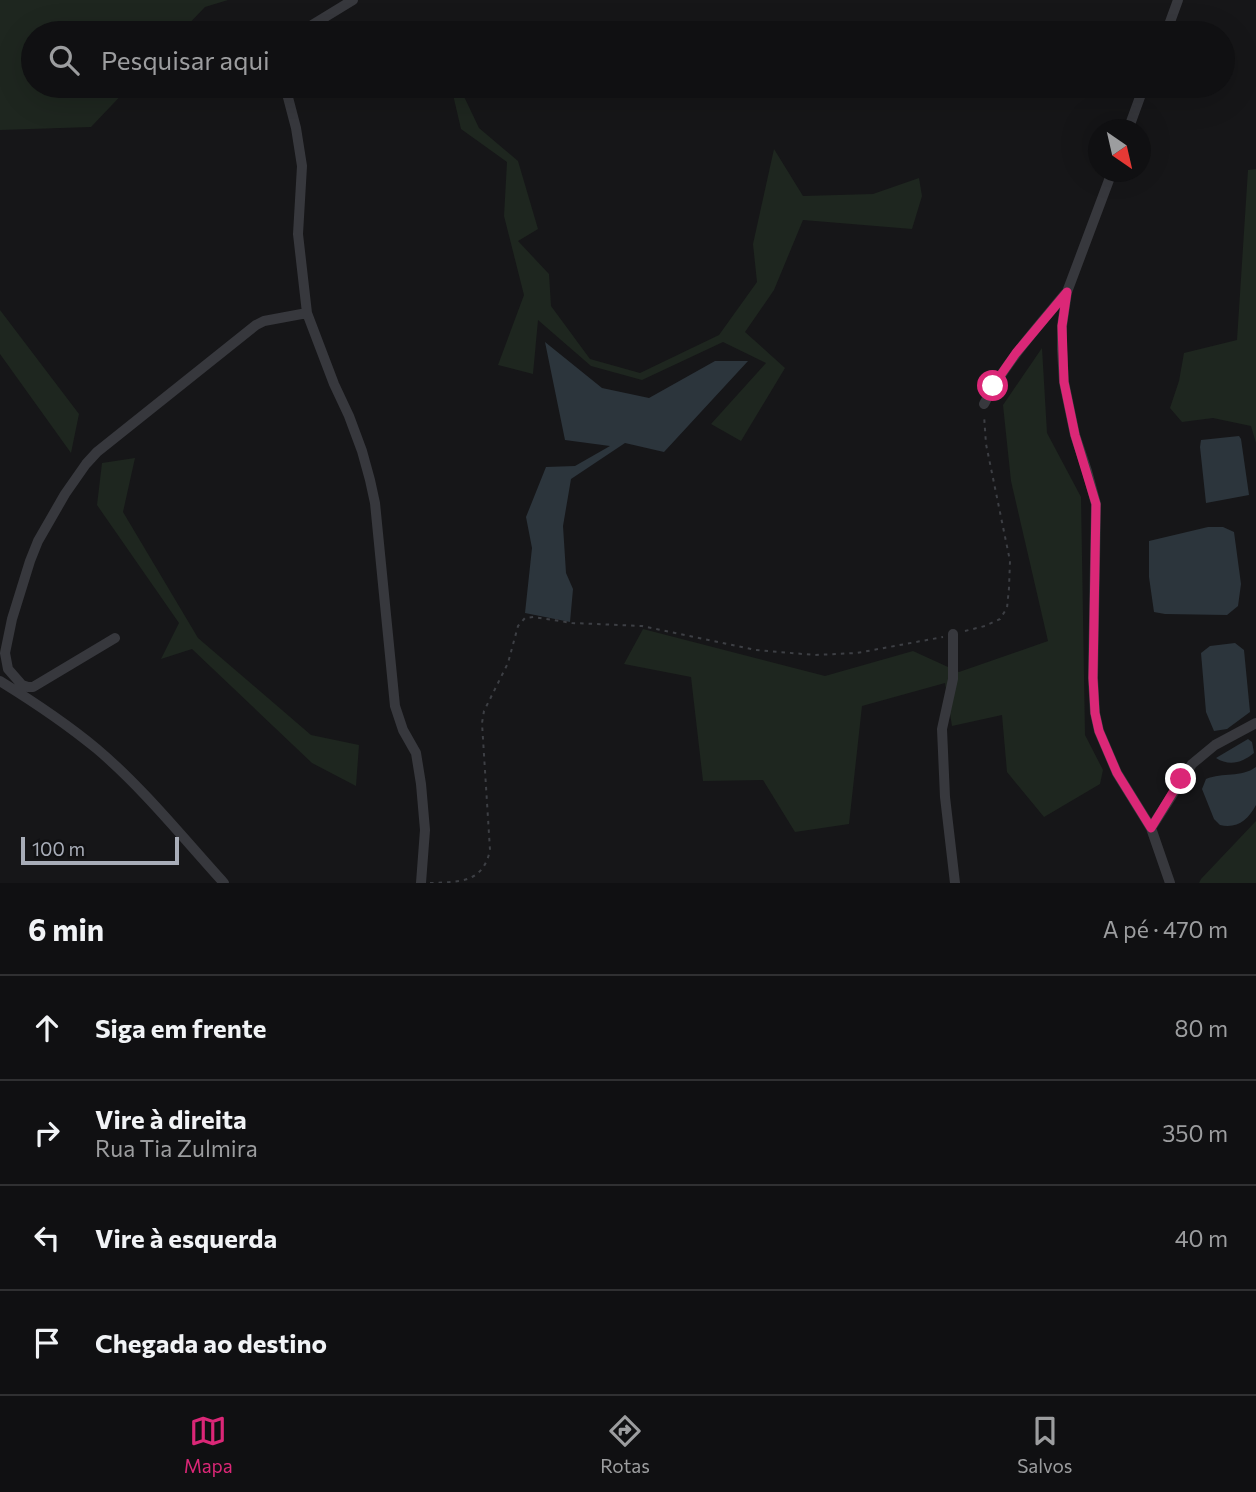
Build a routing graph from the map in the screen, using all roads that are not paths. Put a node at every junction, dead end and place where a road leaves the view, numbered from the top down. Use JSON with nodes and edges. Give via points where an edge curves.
{"nodes":[{"id":1,"x":353,"y":0,"type":"edge"},
{"id":2,"x":1178,"y":0,"type":"edge"},
{"id":3,"x":319,"y":21,"type":"edge"},
{"id":4,"x":1170,"y":21,"type":"edge"},
{"id":5,"x":288,"y":98,"type":"edge"},
{"id":6,"x":1140,"y":98,"type":"edge"},
{"id":7,"x":1132,"y":119,"type":"edge"},
{"id":8,"x":1108,"y":182,"type":"edge"},
{"id":9,"x":1067,"y":292,"type":"junction"},
{"id":10,"x":307,"y":313,"type":"junction"},
{"id":11,"x":984,"y":404,"type":"road end"},
{"id":12,"x":953,"y":634,"type":"road end"},
{"id":13,"x":114,"y":638,"type":"dead end"},
{"id":14,"x":0,"y":681,"type":"edge"},
{"id":15,"x":1256,"y":723,"type":"edge"},
{"id":16,"x":1151,"y":828,"type":"junction"},
{"id":17,"x":224,"y":883,"type":"edge"},
{"id":18,"x":421,"y":883,"type":"edge"},
{"id":19,"x":955,"y":883,"type":"edge"},
{"id":20,"x":1170,"y":883,"type":"edge"}],
"edges":[{"from":1,"to":3,"type":"street"},
{"from":2,"to":4,"type":"street"},
{"from":5,"to":10,"type":"street","via":[[302,166],[298,234]]},
{"from":6,"to":7,"type":"street"},
{"from":8,"to":9,"type":"street"},
{"from":9,"to":11,"type":"street","via":[[1016,353]]},
{"from":9,"to":16,"type":"street","via":[[1062,326],[1064,382],[1096,504],[1095,713],[1117,773]]},
{"from":10,"to":13,"type":"street","via":[[256,325],[177,387],[97,452],[49,519],[12,619],[5,653],[8,669],[22,685],[33,687]]},
{"from":10,"to":18,"type":"street","via":[[362,451],[375,503],[395,706],[416,753],[421,784],[425,830]]},
{"from":12,"to":19,"type":"street","via":[[953,679],[943,729]]},
{"from":14,"to":17,"type":"street","via":[[99,751]]},
{"from":15,"to":16,"type":"street","via":[[1192,764]]},
{"from":16,"to":20,"type":"street"}]}
